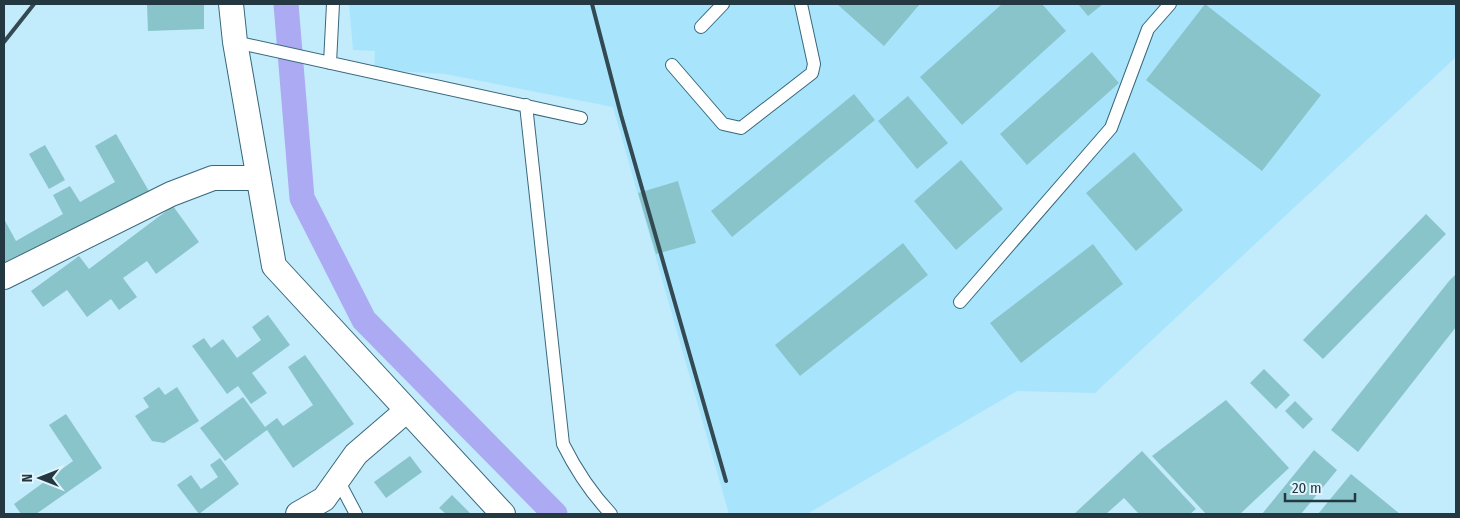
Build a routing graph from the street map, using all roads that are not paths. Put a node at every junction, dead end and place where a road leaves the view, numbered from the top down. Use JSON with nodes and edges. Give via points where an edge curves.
{"nodes":[{"id":1,"x":232,"y":4,"type":"edge"},
{"id":2,"x":333,"y":4,"type":"edge"},
{"id":3,"x":723,"y":4,"type":"edge"},
{"id":4,"x":802,"y":4,"type":"edge"},
{"id":5,"x":1170,"y":4,"type":"edge"},
{"id":6,"x":701,"y":27,"type":"dead end"},
{"id":7,"x":236,"y":43,"type":"junction"},
{"id":8,"x":330,"y":63,"type":"junction"},
{"id":9,"x":672,"y":65,"type":"dead end"},
{"id":10,"x":526,"y":105,"type":"junction"},
{"id":11,"x":581,"y":118,"type":"dead end"},
{"id":12,"x":258,"y":178,"type":"junction"},
{"id":13,"x":4,"y":277,"type":"edge"},
{"id":14,"x":960,"y":302,"type":"dead end"},
{"id":15,"x":406,"y":411,"type":"junction"},
{"id":16,"x":338,"y":480,"type":"junction"},
{"id":17,"x":298,"y":514,"type":"edge"},
{"id":18,"x":356,"y":514,"type":"edge"},
{"id":19,"x":503,"y":514,"type":"edge"},
{"id":20,"x":610,"y":514,"type":"edge"}],
"edges":[{"from":1,"to":7,"type":"street"},
{"from":2,"to":8,"type":"lane"},
{"from":3,"to":6,"type":"lane"},
{"from":4,"to":9,"type":"lane","via":[[814,64],[812,73],[741,128],[723,124]]},
{"from":5,"to":14,"type":"lane","via":[[1148,29],[1110,128]]},
{"from":7,"to":8,"type":"lane"},
{"from":7,"to":12,"type":"street"},
{"from":8,"to":10,"type":"lane"},
{"from":10,"to":11,"type":"lane"},
{"from":10,"to":20,"type":"lane","via":[[563,444],[576,469]]},
{"from":12,"to":13,"type":"street","via":[[213,178],[171,194]]},
{"from":12,"to":15,"type":"street","via":[[274,266]]},
{"from":15,"to":16,"type":"street","via":[[356,454]]},
{"from":15,"to":19,"type":"street"},
{"from":16,"to":17,"type":"street","via":[[324,499]]},
{"from":16,"to":18,"type":"lane"}]}
